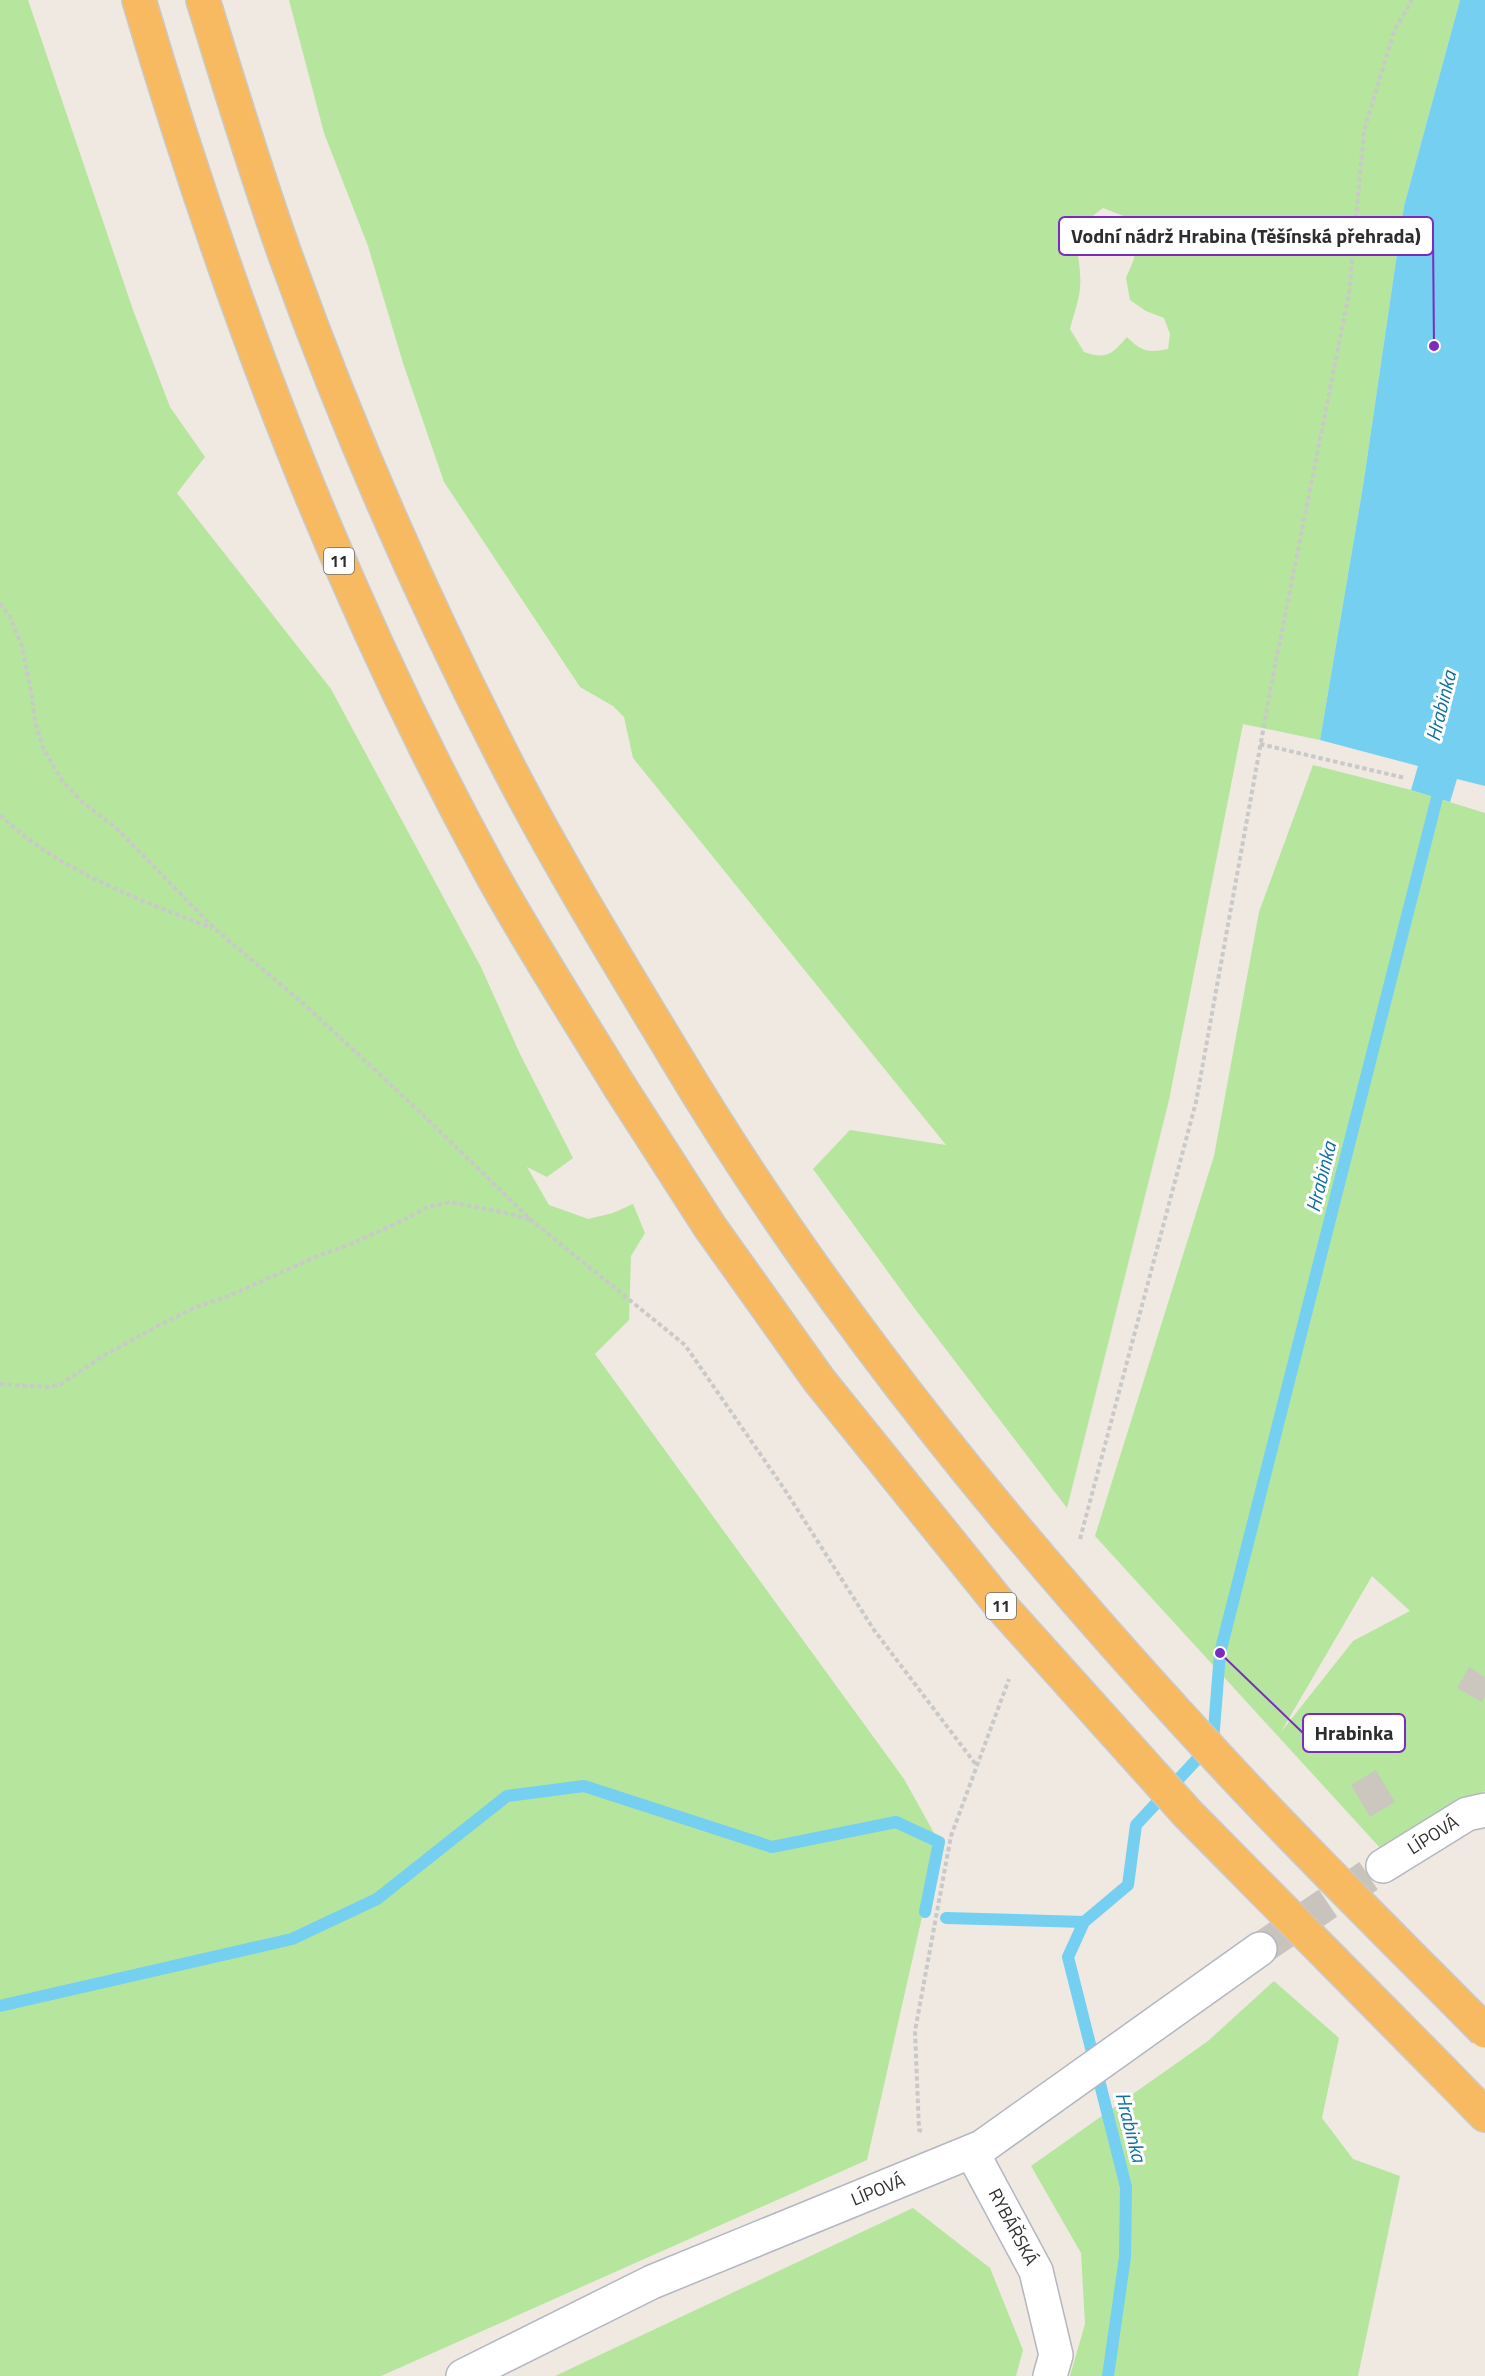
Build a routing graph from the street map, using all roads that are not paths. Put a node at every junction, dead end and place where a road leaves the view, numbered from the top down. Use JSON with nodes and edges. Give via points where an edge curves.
{"nodes":[{"id":1,"x":139,"y":0,"type":"edge"},
{"id":2,"x":203,"y":0,"type":"edge"},
{"id":3,"x":1485,"y":1810,"type":"edge"},
{"id":4,"x":1383,"y":1866,"type":"tunnel mouth"},
{"id":5,"x":1260,"y":1949,"type":"tunnel mouth"},
{"id":6,"x":1485,"y":2031,"type":"edge"},
{"id":7,"x":1485,"y":2115,"type":"edge"},
{"id":8,"x":972,"y":2152,"type":"junction"},
{"id":9,"x":463,"y":2376,"type":"edge"},
{"id":10,"x":1050,"y":2376,"type":"edge"}],
"edges":[{"from":1,"to":7,"type":"highway","number":"11","bridge":true,"via":[[179,137],[238,306],[327,535],[408,710],[491,872],[620,1087],[710,1227],[819,1380],[1002,1607],[1188,1814]]},
{"from":2,"to":6,"type":"highway","bridge":true,"via":[[288,262],[402,545],[512,774],[579,896],[716,1124],[768,1205],[865,1338],[1071,1595],[1235,1777]]},
{"from":3,"to":4,"type":"street","name":"LÍPOVÁ","via":[[1467,1814]]},
{"from":5,"to":8,"type":"street","name":"LÍPOVÁ"},
{"from":8,"to":9,"type":"street","name":"LÍPOVÁ","via":[[652,2282]]},
{"from":8,"to":10,"type":"street","name":"RYBÁŘSKÁ","via":[[1036,2271],[1056,2355]]}]}
